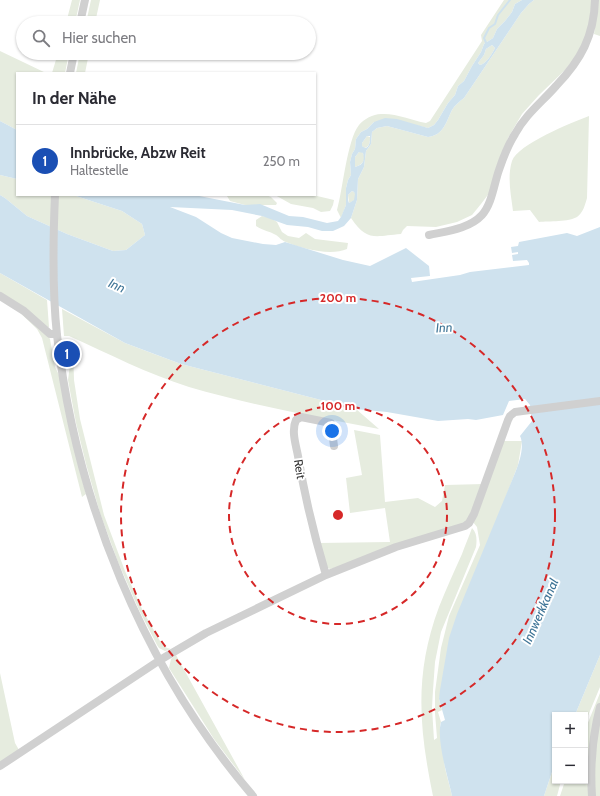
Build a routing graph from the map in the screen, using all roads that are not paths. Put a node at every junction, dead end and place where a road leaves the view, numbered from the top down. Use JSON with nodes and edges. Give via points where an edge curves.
{"nodes":[{"id":1,"x":86,"y":0,"type":"edge"},
{"id":2,"x":595,"y":0,"type":"edge"},
{"id":3,"x":82,"y":16,"type":"edge"},
{"id":4,"x":73,"y":60,"type":"edge"},
{"id":5,"x":70,"y":72,"type":"edge"},
{"id":6,"x":55,"y":196,"type":"edge"},
{"id":7,"x":429,"y":236,"type":"dead end"},
{"id":8,"x":0,"y":296,"type":"edge"},
{"id":9,"x":57,"y":334,"type":"junction"},
{"id":10,"x":600,"y":401,"type":"edge"},
{"id":11,"x":334,"y":446,"type":"dead end"},
{"id":12,"x":326,"y":575,"type":"junction"},
{"id":13,"x":160,"y":660,"type":"junction"},
{"id":14,"x":600,"y":707,"type":"edge"},
{"id":15,"x":0,"y":766,"type":"edge"},
{"id":16,"x":253,"y":796,"type":"edge"},
{"id":17,"x":592,"y":796,"type":"edge"}],
"edges":[{"from":1,"to":3,"type":"street"},
{"from":2,"to":7,"type":"street","via":[[591,34],[584,51],[557,86],[532,110],[516,131],[483,214],[468,226]]},
{"from":4,"to":5,"type":"street"},
{"from":6,"to":9,"type":"street","via":[[54,286]]},
{"from":8,"to":9,"type":"street","via":[[24,310],[50,334]]},
{"from":9,"to":13,"type":"street","via":[[74,432],[98,516],[124,584]]},
{"from":10,"to":12,"type":"street","via":[[515,412],[510,416],[485,488],[469,523],[396,547]]},
{"from":11,"to":12,"type":"street","name":"Reit","via":[[331,423],[301,417],[296,420],[294,431],[304,489],[312,530]]},
{"from":12,"to":13,"type":"street","via":[[206,633]]},
{"from":13,"to":15,"type":"street"},
{"from":13,"to":16,"type":"street","via":[[211,742]]},
{"from":14,"to":17,"type":"street","via":[[591,761]]}]}
